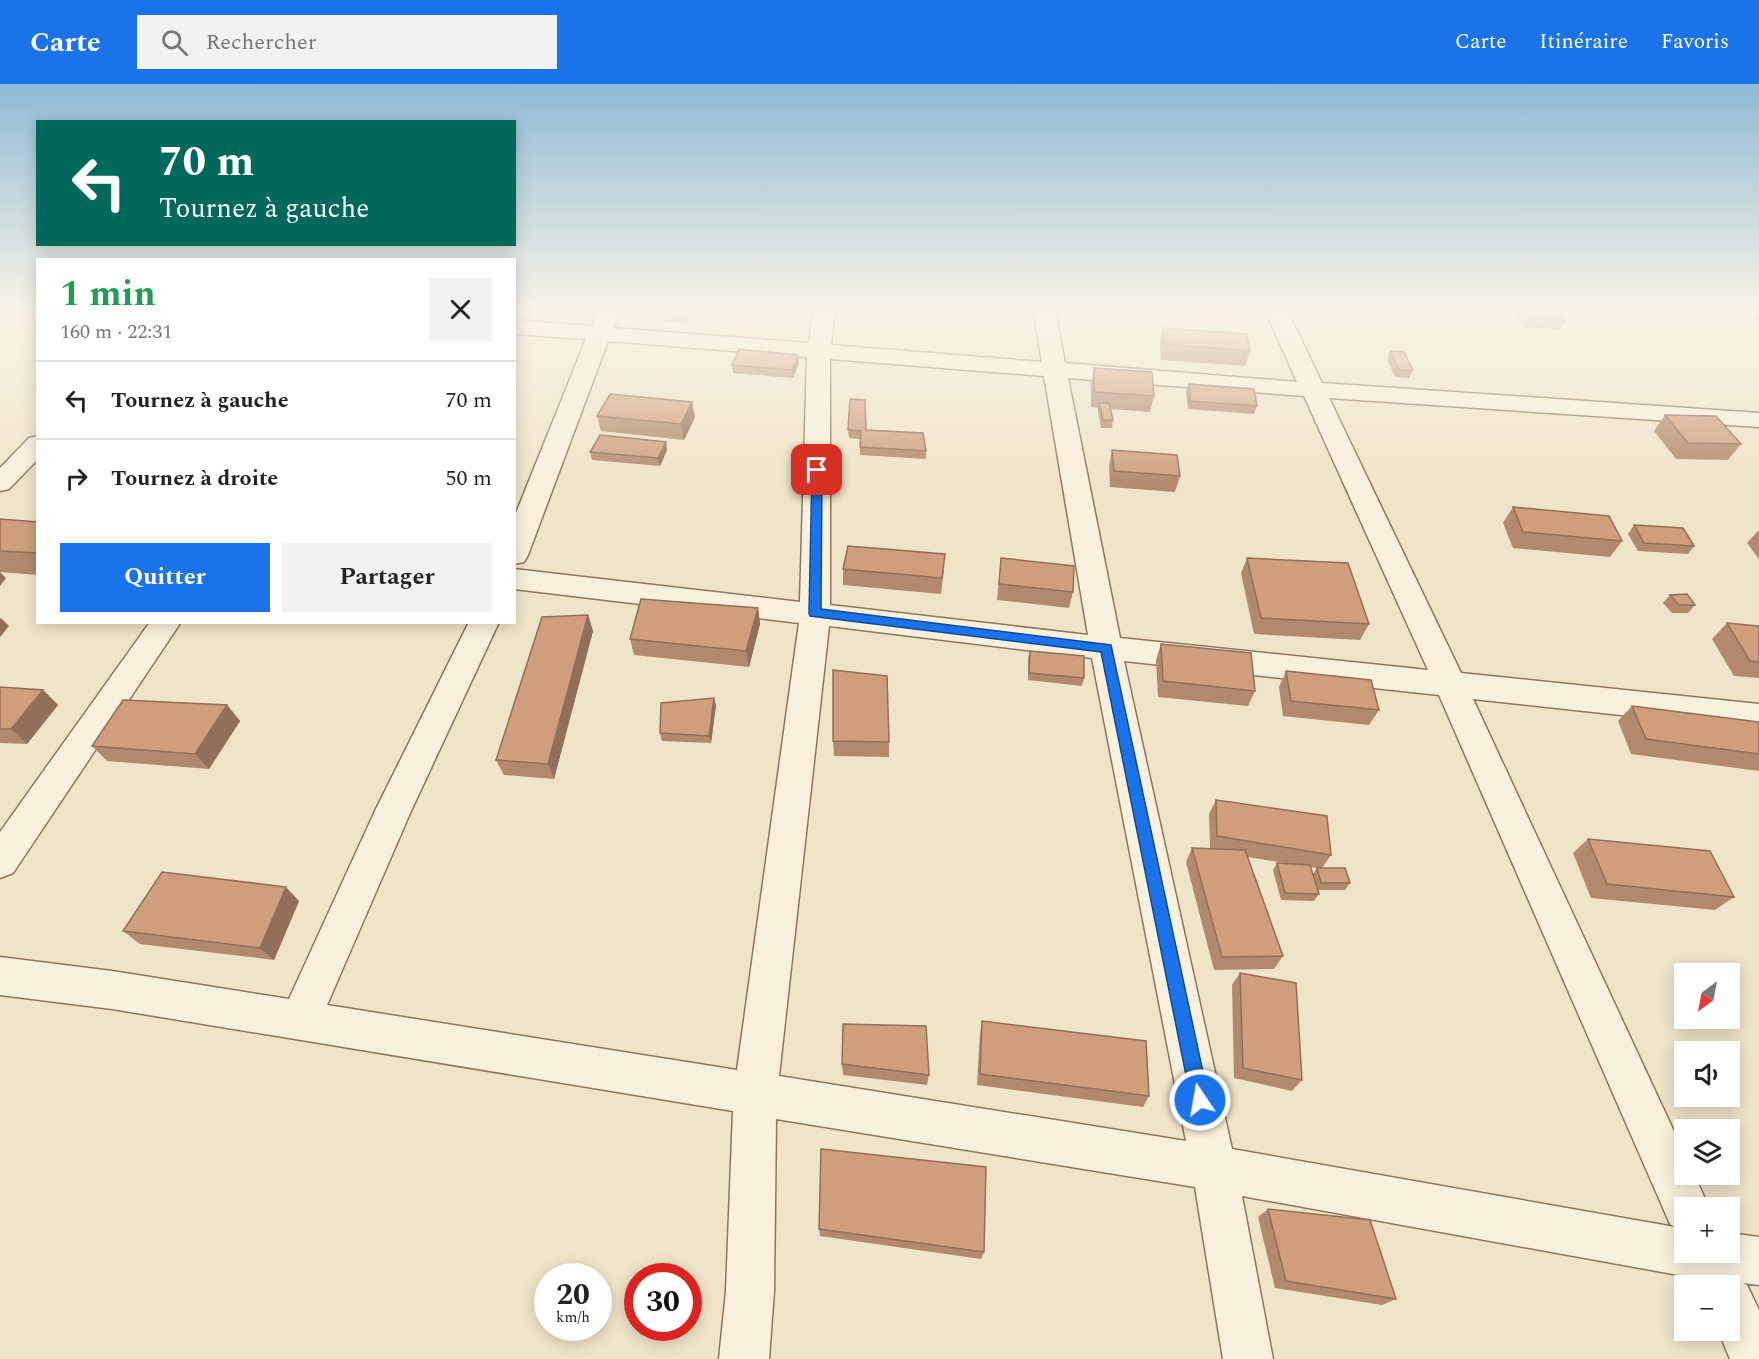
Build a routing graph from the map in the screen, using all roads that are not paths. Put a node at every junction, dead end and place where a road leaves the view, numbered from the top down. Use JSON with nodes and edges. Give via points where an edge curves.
{"nodes":[{"id":1,"x":585,"y":370,"type":"edge"},
{"id":2,"x":819,"y":370,"type":"edge"},
{"id":3,"x":1051,"y":370,"type":"edge"},
{"id":4,"x":1057,"y":370,"type":"junction"},
{"id":5,"x":1304,"y":370,"type":"edge"},
{"id":6,"x":1313,"y":390,"type":"junction"},
{"id":7,"x":1759,"y":420,"type":"edge"},
{"id":8,"x":36,"y":445,"type":"edge"},
{"id":9,"x":0,"y":483,"type":"edge"},
{"id":10,"x":516,"y":550,"type":"edge"},
{"id":11,"x":516,"y":579,"type":"edge"},
{"id":12,"x":815,"y":613,"type":"junction"},
{"id":13,"x":165,"y":624,"type":"edge"},
{"id":14,"x":483,"y":624,"type":"edge"},
{"id":15,"x":1106,"y":648,"type":"junction"},
{"id":16,"x":1450,"y":684,"type":"junction"},
{"id":17,"x":1759,"y":717,"type":"edge"},
{"id":18,"x":0,"y":862,"type":"edge"},
{"id":19,"x":0,"y":976,"type":"edge"},
{"id":20,"x":300,"y":1020,"type":"junction"},
{"id":21,"x":755,"y":1094,"type":"junction"},
{"id":22,"x":1214,"y":1168,"type":"junction"},
{"id":23,"x":1681,"y":1197,"type":"edge"},
{"id":24,"x":1674,"y":1255,"type":"edge"},
{"id":25,"x":1740,"y":1261,"type":"edge"},
{"id":26,"x":1759,"y":1261,"type":"edge"},
{"id":27,"x":1740,"y":1324,"type":"edge"},
{"id":28,"x":744,"y":1359,"type":"edge"},
{"id":29,"x":1248,"y":1359,"type":"edge"},
{"id":30,"x":1756,"y":1359,"type":"edge"}],
"edges":[{"from":1,"to":10,"type":"street"},
{"from":2,"to":12,"type":"street"},
{"from":3,"to":4,"type":"street"},
{"from":4,"to":6,"type":"street"},
{"from":4,"to":15,"type":"street"},
{"from":5,"to":6,"type":"street"},
{"from":6,"to":7,"type":"street"},
{"from":6,"to":16,"type":"street"},
{"from":8,"to":9,"type":"street"},
{"from":11,"to":12,"type":"street"},
{"from":12,"to":15,"type":"street"},
{"from":12,"to":21,"type":"street"},
{"from":13,"to":18,"type":"street"},
{"from":14,"to":20,"type":"street"},
{"from":15,"to":16,"type":"street"},
{"from":15,"to":22,"type":"street"},
{"from":16,"to":17,"type":"street"},
{"from":16,"to":23,"type":"street"},
{"from":19,"to":20,"type":"street"},
{"from":20,"to":21,"type":"street"},
{"from":21,"to":22,"type":"street"},
{"from":21,"to":28,"type":"street","via":[[750,1291]]},
{"from":22,"to":24,"type":"street"},
{"from":22,"to":29,"type":"street"},
{"from":25,"to":26,"type":"street"},
{"from":27,"to":30,"type":"street"}]}
